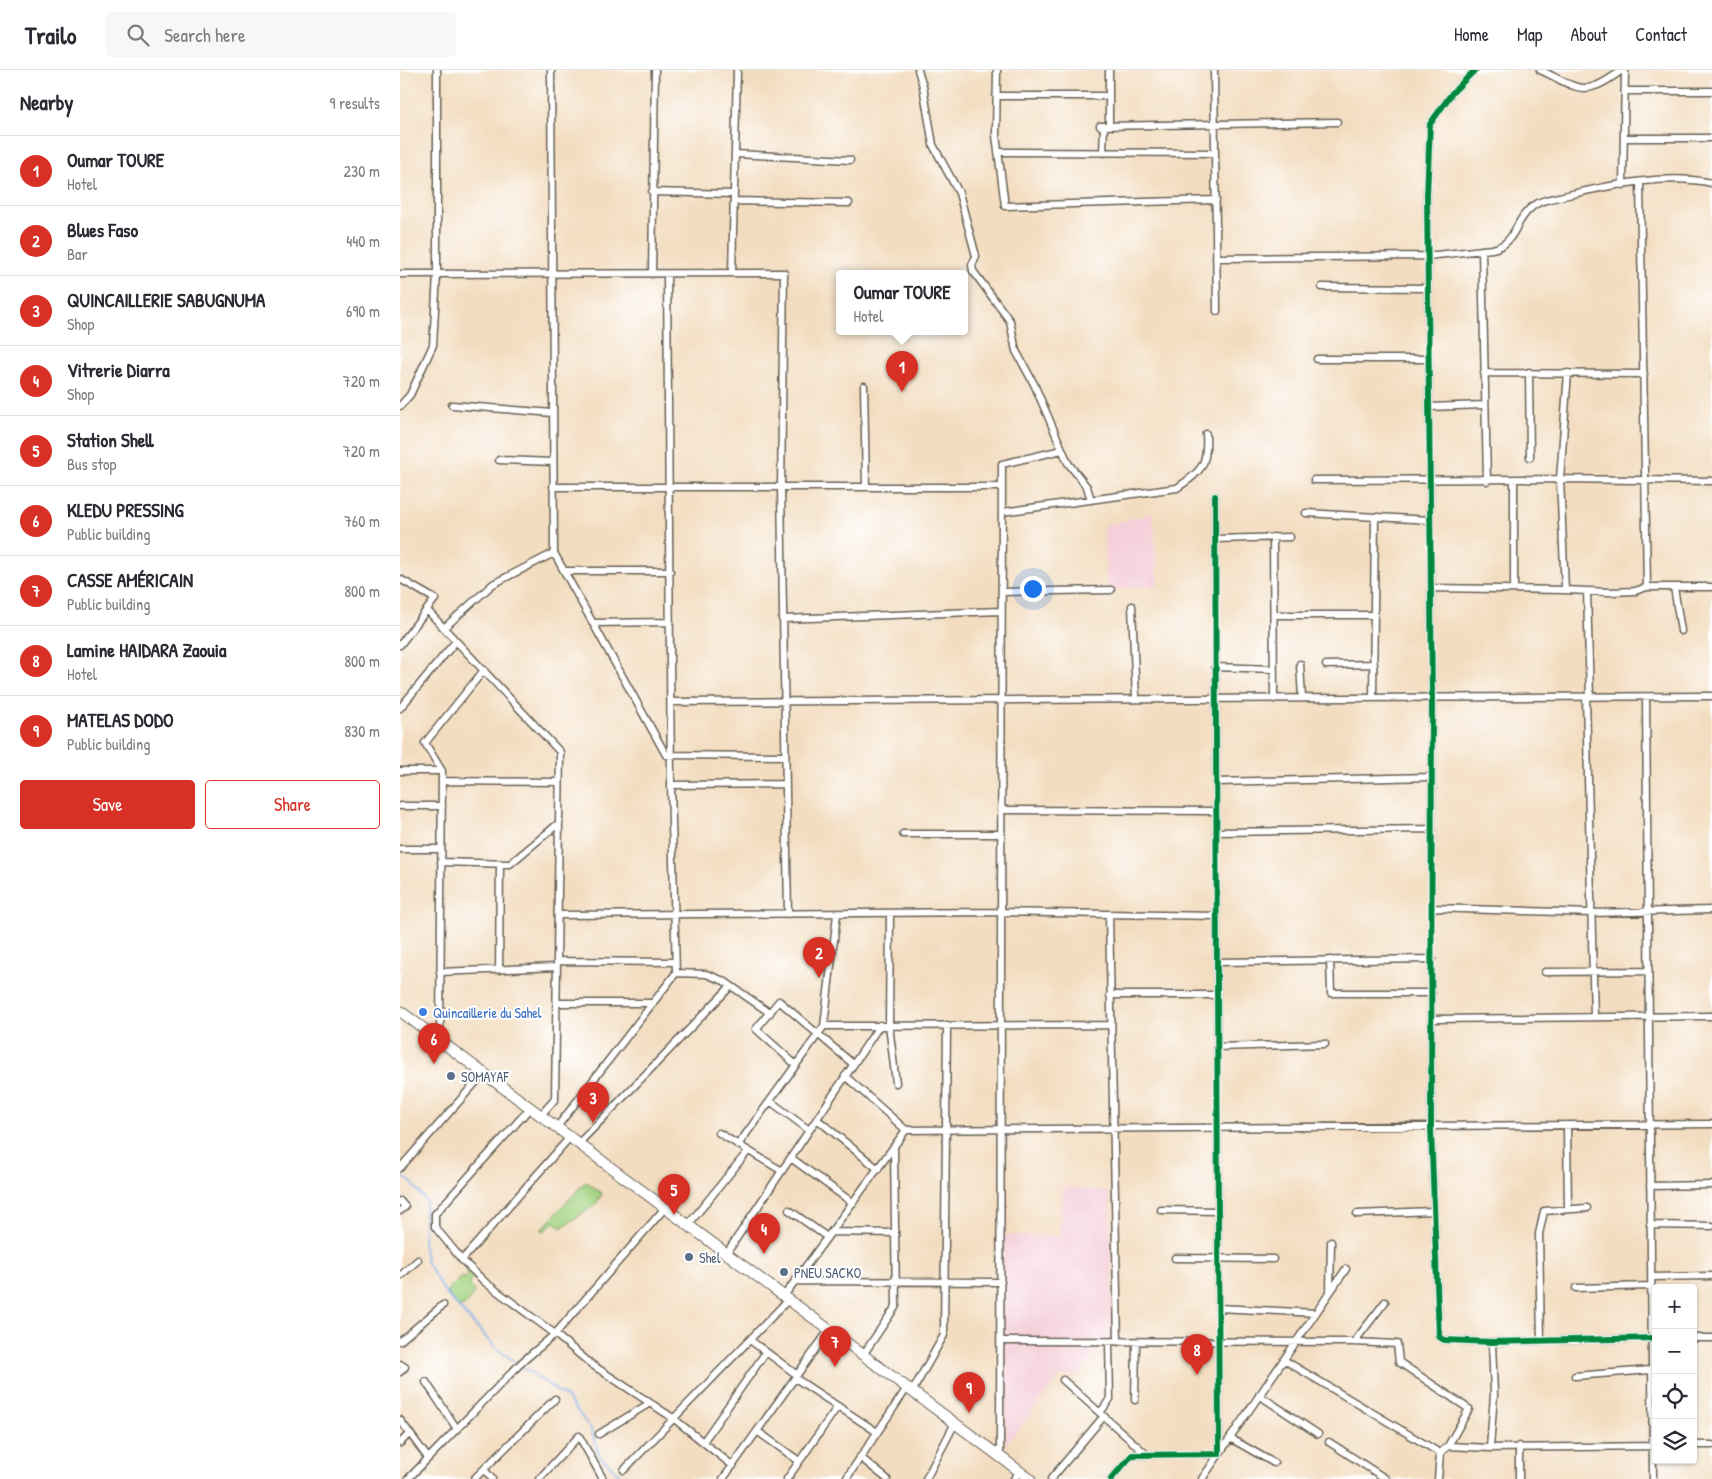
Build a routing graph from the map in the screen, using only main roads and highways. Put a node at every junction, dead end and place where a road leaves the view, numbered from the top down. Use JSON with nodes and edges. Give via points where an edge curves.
{"nodes":[{"id":1,"x":400,"y":1011,"type":"edge"},
{"id":2,"x":1017,"y":1475,"type":"edge"},
{"id":3,"x":1030,"y":1479,"type":"edge"}],
"edges":[{"from":1,"to":2,"type":"main road","via":[[1000,1456]]},
{"from":2,"to":3,"type":"main road"}]}
